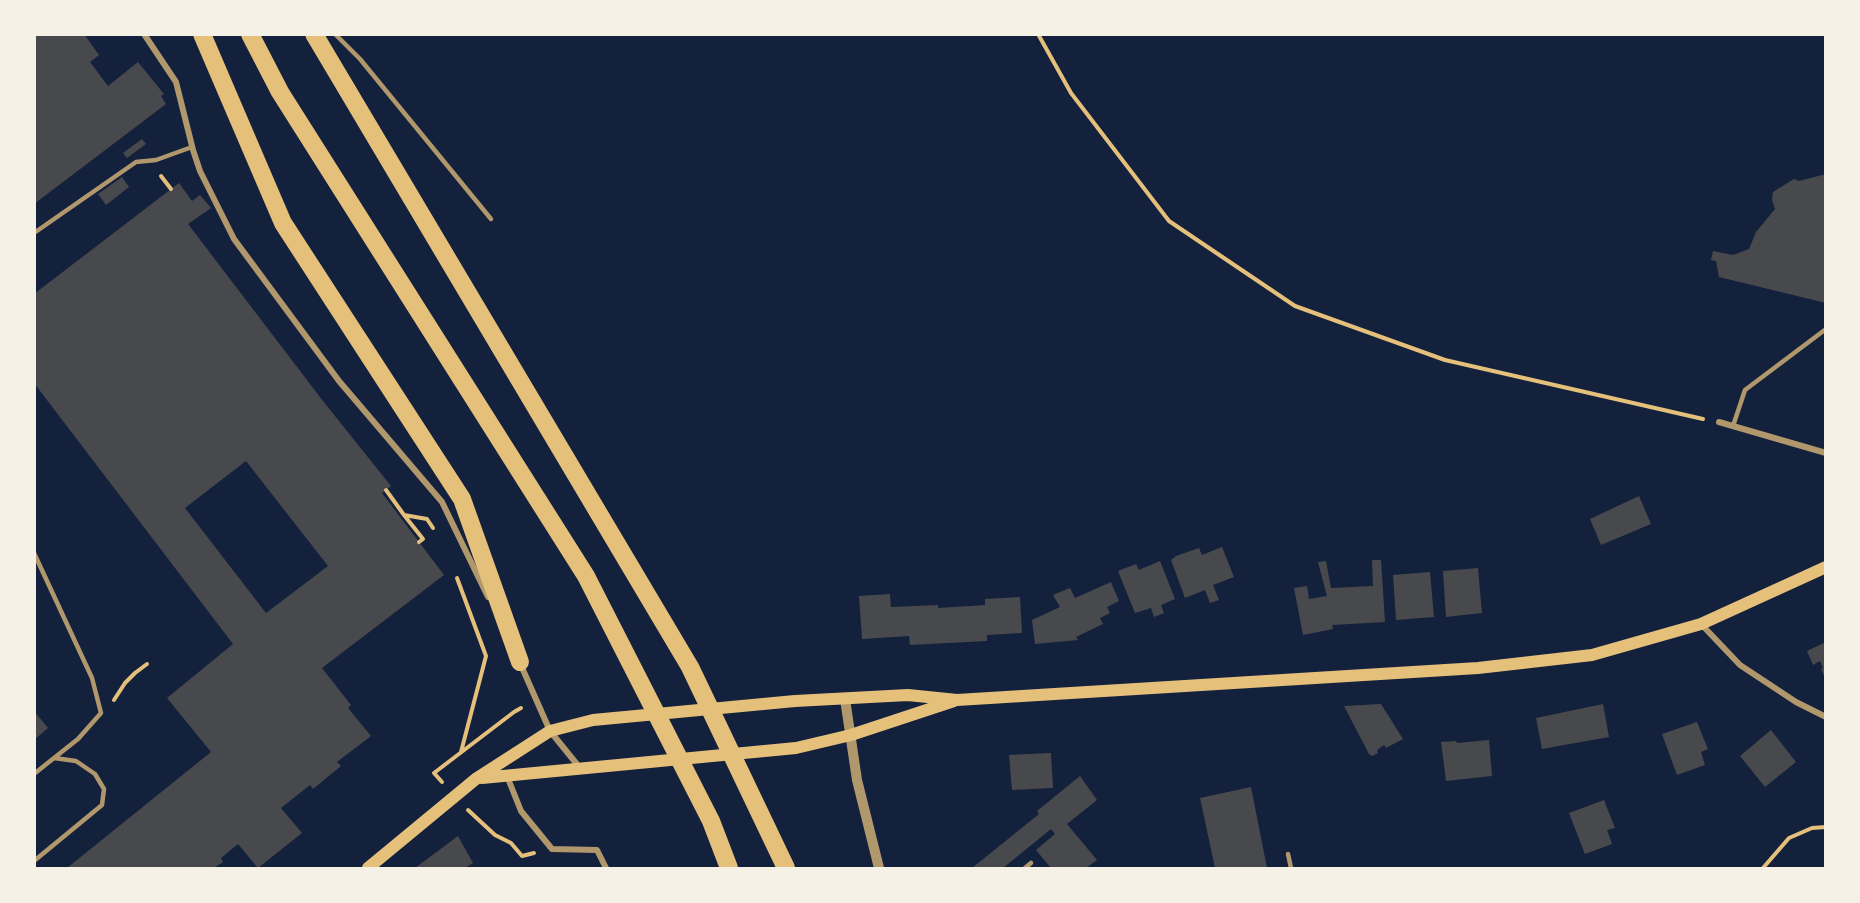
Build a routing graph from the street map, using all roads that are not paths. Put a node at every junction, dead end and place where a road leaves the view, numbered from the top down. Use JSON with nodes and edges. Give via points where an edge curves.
{"nodes":[{"id":1,"x":144,"y":34,"type":"edge"},
{"id":2,"x":202,"y":34,"type":"edge"},
{"id":3,"x":250,"y":34,"type":"edge"},
{"id":4,"x":314,"y":34,"type":"edge"},
{"id":5,"x":335,"y":34,"type":"edge"},
{"id":6,"x":192,"y":147,"type":"junction"},
{"id":7,"x":491,"y":219,"type":"dead end"},
{"id":8,"x":34,"y":233,"type":"edge"},
{"id":9,"x":1826,"y":329,"type":"edge"},
{"id":10,"x":1719,"y":422,"type":"road end"},
{"id":11,"x":1733,"y":426,"type":"junction"},
{"id":12,"x":1826,"y":453,"type":"edge"},
{"id":13,"x":34,"y":553,"type":"edge"},
{"id":14,"x":1826,"y":567,"type":"edge"},
{"id":15,"x":1701,"y":624,"type":"junction"},
{"id":16,"x":520,"y":662,"type":"junction"},
{"id":17,"x":845,"y":699,"type":"junction"},
{"id":18,"x":957,"y":700,"type":"junction"},
{"id":19,"x":1826,"y":717,"type":"edge"},
{"id":20,"x":550,"y":731,"type":"junction"},
{"id":21,"x":851,"y":735,"type":"junction"},
{"id":22,"x":54,"y":758,"type":"junction"},
{"id":23,"x":580,"y":768,"type":"junction"},
{"id":24,"x":34,"y":774,"type":"edge"},
{"id":25,"x":507,"y":775,"type":"junction"},
{"id":26,"x":477,"y":778,"type":"junction"},
{"id":27,"x":1288,"y":854,"type":"dead end"},
{"id":28,"x":34,"y":861,"type":"edge"},
{"id":29,"x":1031,"y":863,"type":"dead end"},
{"id":30,"x":368,"y":868,"type":"edge"},
{"id":31,"x":606,"y":868,"type":"edge"},
{"id":32,"x":729,"y":868,"type":"edge"},
{"id":33,"x":786,"y":868,"type":"edge"},
{"id":34,"x":879,"y":868,"type":"edge"},
{"id":35,"x":1025,"y":868,"type":"edge"},
{"id":36,"x":1292,"y":868,"type":"edge"}],
"edges":[{"from":1,"to":6,"type":"street","via":[[176,82]]},
{"from":2,"to":16,"type":"highway","via":[[283,223],[462,499]]},
{"from":3,"to":32,"type":"highway","via":[[280,92],[586,576],[711,821]]},
{"from":4,"to":33,"type":"highway","via":[[690,667]]},
{"from":5,"to":7,"type":"lane"},
{"from":6,"to":8,"type":"lane","via":[[156,160],[136,162]]},
{"from":6,"to":16,"type":"street","via":[[234,239],[339,381],[442,502]]},
{"from":9,"to":11,"type":"lane","via":[[1746,390]]},
{"from":10,"to":11,"type":"street"},
{"from":11,"to":12,"type":"street"},
{"from":13,"to":22,"type":"lane","via":[[92,678],[101,713]]},
{"from":14,"to":15,"type":"main road"},
{"from":15,"to":18,"type":"main road","via":[[1592,655],[1492,667]]},
{"from":15,"to":19,"type":"street","via":[[1740,665]]},
{"from":16,"to":20,"type":"street"},
{"from":17,"to":18,"type":"main road","via":[[908,695]]},
{"from":17,"to":20,"type":"main road","via":[[593,720]]},
{"from":17,"to":21,"type":"street"},
{"from":18,"to":21,"type":"main road"},
{"from":20,"to":23,"type":"street"},
{"from":20,"to":26,"type":"main road"},
{"from":21,"to":23,"type":"main road","via":[[796,748]]},
{"from":21,"to":34,"type":"street","via":[[857,780]]},
{"from":22,"to":24,"type":"lane"},
{"from":22,"to":28,"type":"lane","via":[[76,761],[95,774],[104,789],[102,805]]},
{"from":23,"to":25,"type":"main road"},
{"from":25,"to":26,"type":"main road"},
{"from":25,"to":31,"type":"street","via":[[521,811],[552,849],[597,850]]},
{"from":26,"to":30,"type":"main road"},
{"from":27,"to":36,"type":"lane"},
{"from":29,"to":35,"type":"lane"}]}
